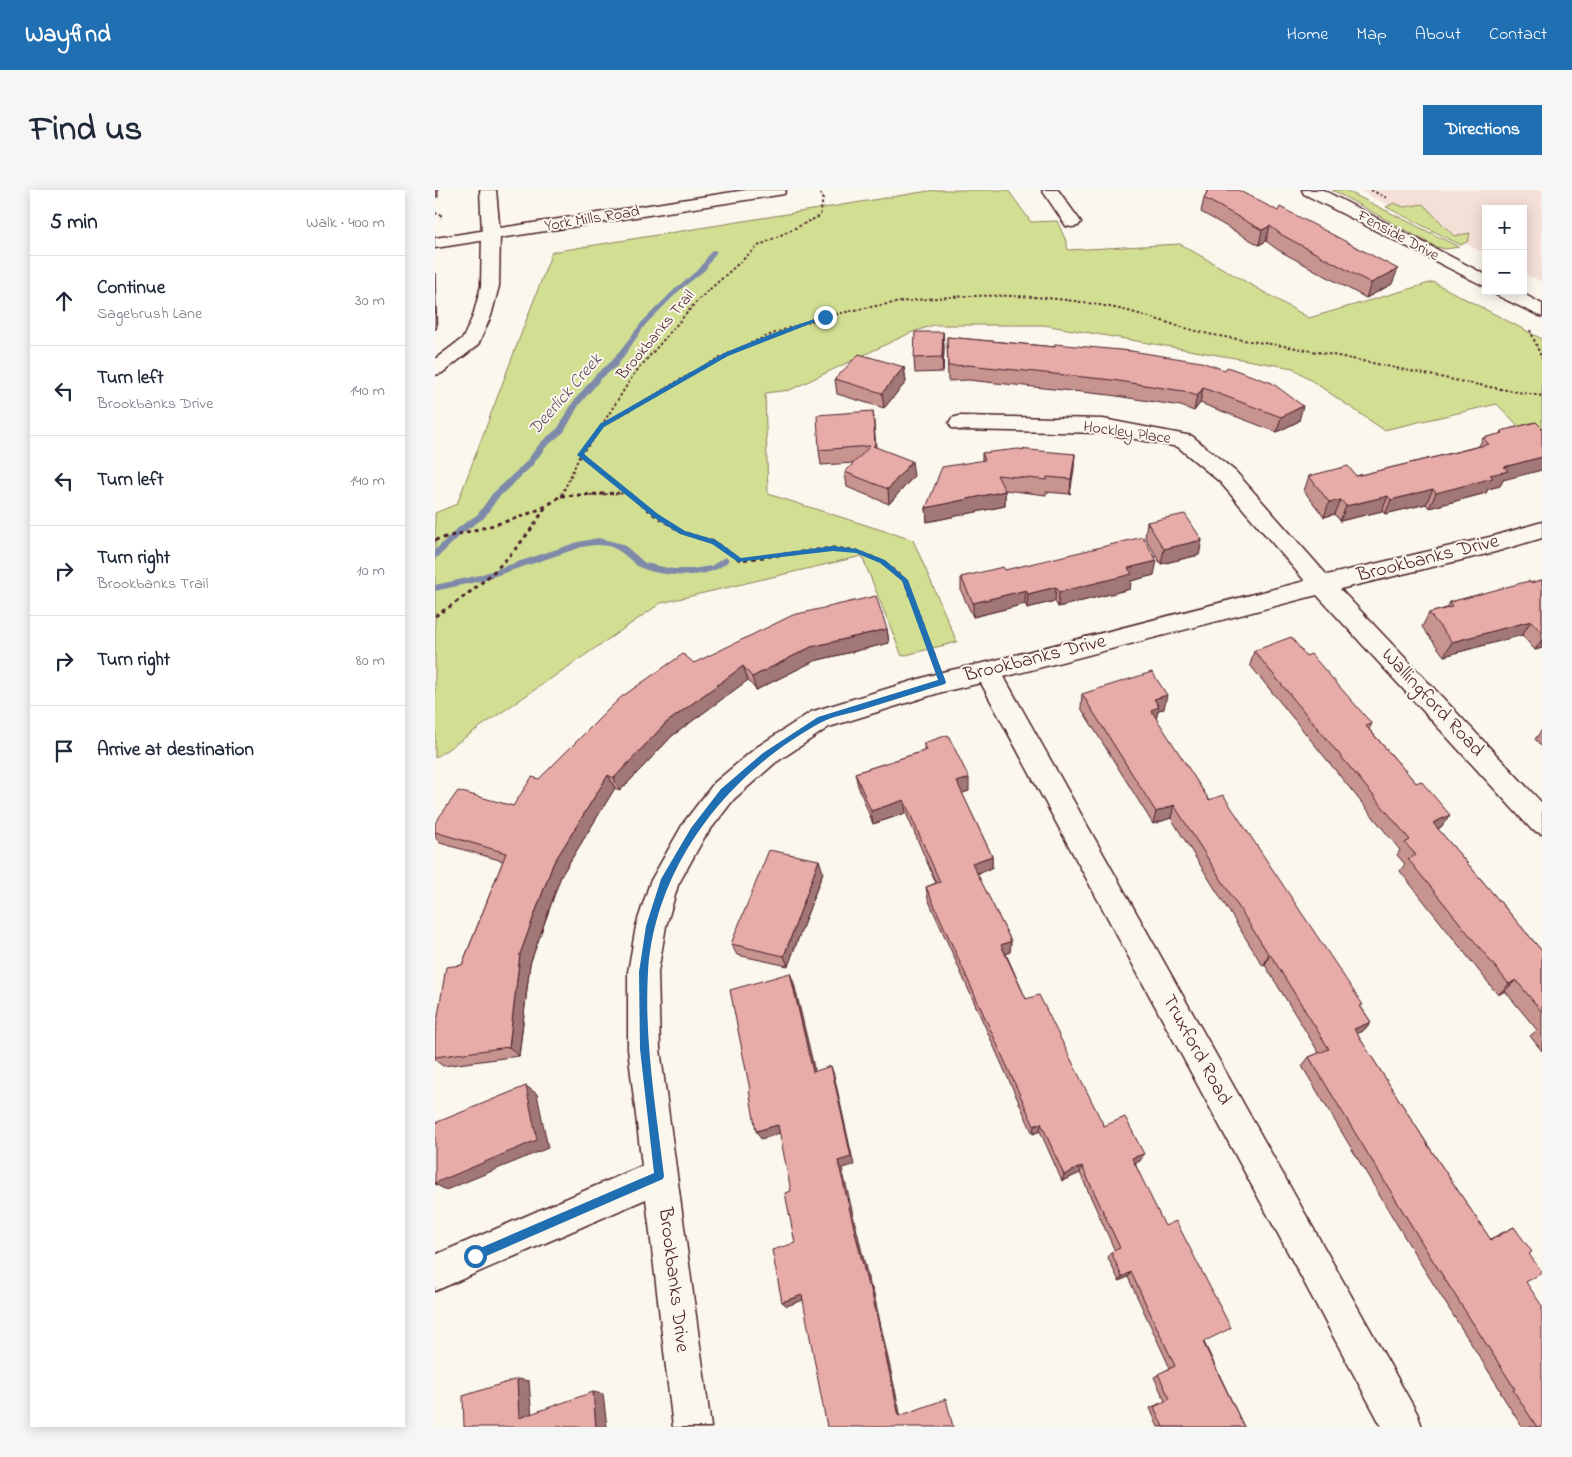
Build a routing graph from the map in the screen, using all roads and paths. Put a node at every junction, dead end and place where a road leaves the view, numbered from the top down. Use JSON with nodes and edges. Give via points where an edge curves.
{"nodes":[{"id":1,"x":488,"y":190,"type":"edge"},
{"id":2,"x":778,"y":190,"type":"edge"},
{"id":3,"x":819,"y":190,"type":"edge"},
{"id":4,"x":1050,"y":190,"type":"edge"},
{"id":5,"x":1310,"y":190,"type":"edge"},
{"id":6,"x":1371,"y":190,"type":"edge"},
{"id":7,"x":1387,"y":198,"type":"dead end"},
{"id":8,"x":435,"y":213,"type":"edge"},
{"id":9,"x":441,"y":219,"type":"dead end"},
{"id":10,"x":1072,"y":222,"type":"dead end"},
{"id":11,"x":491,"y":234,"type":"junction"},
{"id":12,"x":435,"y":243,"type":"edge"},
{"id":13,"x":1482,"y":280,"type":"edge"},
{"id":14,"x":1519,"y":295,"type":"edge"},
{"id":15,"x":1542,"y":311,"type":"edge"},
{"id":16,"x":1529,"y":327,"type":"dead end"},
{"id":17,"x":1542,"y":359,"type":"edge"},
{"id":18,"x":435,"y":369,"type":"edge"},
{"id":19,"x":1542,"y":396,"type":"edge"},
{"id":20,"x":959,"y":423,"type":"dead end"},
{"id":21,"x":602,"y":426,"type":"junction"},
{"id":22,"x":580,"y":455,"type":"junction"},
{"id":23,"x":630,"y":493,"type":"junction"},
{"id":24,"x":561,"y":496,"type":"junction"},
{"id":25,"x":545,"y":507,"type":"junction"},
{"id":26,"x":1542,"y":530,"type":"edge"},
{"id":27,"x":435,"y":540,"type":"edge"},
{"id":28,"x":1322,"y":585,"type":"junction"},
{"id":29,"x":435,"y":616,"type":"edge"},
{"id":30,"x":988,"y":672,"type":"junction"},
{"id":31,"x":942,"y":682,"type":"junction"},
{"id":32,"x":1542,"y":822,"type":"edge"},
{"id":33,"x":659,"y":1176,"type":"junction"},
{"id":34,"x":435,"y":1273,"type":"edge"},
{"id":35,"x":692,"y":1427,"type":"edge"},
{"id":36,"x":1403,"y":1427,"type":"edge"}],
"edges":[{"from":1,"to":11,"type":"street"},
{"from":2,"to":11,"type":"street","name":"York Mills Road"},
{"from":3,"to":21,"type":"path","name":"Brookbanks Trail","via":[[823,198],[820,216],[758,246],[698,300],[634,374]]},
{"from":4,"to":10,"type":"street"},
{"from":5,"to":13,"type":"street","name":"Fenside Drive"},
{"from":6,"to":7,"type":"path"},
{"from":8,"to":9,"type":"path","via":[[441,215]]},
{"from":11,"to":12,"type":"street","name":"York Mills Road"},
{"from":11,"to":18,"type":"street","via":[[490,286],[482,316],[471,341]]},
{"from":14,"to":15,"type":"street"},
{"from":16,"to":17,"type":"path"},
{"from":19,"to":21,"type":"path","via":[[1194,331],[1123,310],[1064,301],[987,297],[903,302],[825,317],[726,354]]},
{"from":20,"to":28,"type":"street","name":"Hockley Place","via":[[1103,426],[1185,441],[1228,477]]},
{"from":21,"to":22,"type":"path","name":"Brookbanks Trail"},
{"from":22,"to":23,"type":"path"},
{"from":22,"to":24,"type":"path","name":"Brookbanks Trail"},
{"from":23,"to":24,"type":"path"},
{"from":23,"to":31,"type":"path","via":[[656,516],[682,532],[714,542],[740,560],[833,548],[857,551],[883,562],[905,580]]},
{"from":24,"to":25,"type":"path"},
{"from":25,"to":27,"type":"path"},
{"from":25,"to":29,"type":"path","via":[[508,560],[479,587]]},
{"from":26,"to":28,"type":"street","name":"Brookbanks Drive"},
{"from":28,"to":30,"type":"street","name":"Brookbanks Drive"},
{"from":28,"to":32,"type":"street","name":"Wallingford Road"},
{"from":30,"to":31,"type":"street","name":"Brookbanks Drive"},
{"from":30,"to":36,"type":"street","name":"Truxford Road"},
{"from":31,"to":33,"type":"street","name":"Brookbanks Drive","via":[[820,720],[766,755],[724,791],[694,830],[664,882],[651,926],[643,972],[645,1049]]},
{"from":33,"to":34,"type":"street"},
{"from":33,"to":35,"type":"street","name":"Brookbanks Drive"}]}
